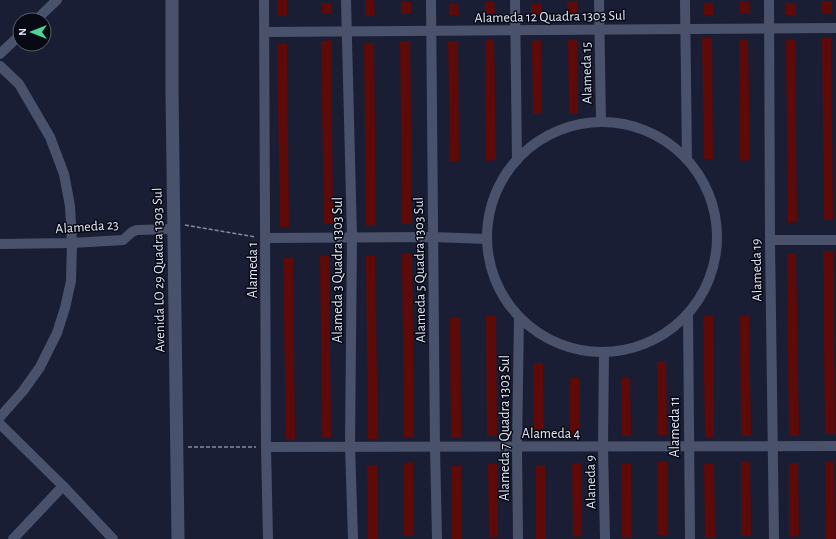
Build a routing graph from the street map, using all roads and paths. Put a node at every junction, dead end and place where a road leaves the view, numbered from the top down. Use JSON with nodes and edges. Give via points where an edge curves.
{"nodes":[{"id":1,"x":57,"y":0,"type":"edge"},
{"id":2,"x":172,"y":0,"type":"edge"},
{"id":3,"x":264,"y":0,"type":"edge"},
{"id":4,"x":346,"y":0,"type":"edge"},
{"id":5,"x":431,"y":0,"type":"edge"},
{"id":6,"x":515,"y":0,"type":"edge"},
{"id":7,"x":599,"y":0,"type":"edge"},
{"id":8,"x":685,"y":0,"type":"edge"},
{"id":9,"x":769,"y":0,"type":"edge"},
{"id":10,"x":44,"y":12,"type":"edge"},
{"id":11,"x":836,"y":28,"type":"edge"},
{"id":12,"x":685,"y":29,"type":"junction"},
{"id":13,"x":770,"y":29,"type":"junction"},
{"id":14,"x":599,"y":30,"type":"junction"},
{"id":15,"x":346,"y":31,"type":"junction"},
{"id":16,"x":431,"y":31,"type":"junction"},
{"id":17,"x":515,"y":31,"type":"junction"},
{"id":18,"x":265,"y":32,"type":"junction"},
{"id":19,"x":12,"y":43,"type":"edge"},
{"id":20,"x":0,"y":54,"type":"edge"},
{"id":21,"x":0,"y":66,"type":"edge"},
{"id":22,"x":601,"y":122,"type":"junction"},
{"id":23,"x":687,"y":159,"type":"junction"},
{"id":24,"x":517,"y":160,"type":"junction"},
{"id":25,"x":173,"y":226,"type":"junction"},
{"id":26,"x":352,"y":237,"type":"junction"},
{"id":27,"x":433,"y":237,"type":"junction"},
{"id":28,"x":266,"y":238,"type":"junction"},
{"id":29,"x":487,"y":239,"type":"junction"},
{"id":30,"x":770,"y":240,"type":"junction"},
{"id":31,"x":836,"y":240,"type":"edge"},
{"id":32,"x":72,"y":243,"type":"junction"},
{"id":33,"x":0,"y":244,"type":"edge"},
{"id":34,"x":688,"y":314,"type":"junction"},
{"id":35,"x":519,"y":317,"type":"junction"},
{"id":36,"x":604,"y":352,"type":"junction"},
{"id":37,"x":0,"y":417,"type":"edge"},
{"id":38,"x":0,"y":424,"type":"edge"},
{"id":39,"x":350,"y":446,"type":"junction"},
{"id":40,"x":435,"y":446,"type":"junction"},
{"id":41,"x":772,"y":446,"type":"junction"},
{"id":42,"x":836,"y":446,"type":"edge"},
{"id":43,"x":176,"y":447,"type":"junction"},
{"id":44,"x":266,"y":447,"type":"junction"},
{"id":45,"x":517,"y":447,"type":"junction"},
{"id":46,"x":603,"y":447,"type":"junction"},
{"id":47,"x":688,"y":447,"type":"junction"},
{"id":48,"x":63,"y":486,"type":"junction"},
{"id":49,"x":13,"y":539,"type":"edge"},
{"id":50,"x":113,"y":539,"type":"edge"},
{"id":51,"x":178,"y":539,"type":"edge"},
{"id":52,"x":268,"y":539,"type":"edge"},
{"id":53,"x":353,"y":539,"type":"edge"},
{"id":54,"x":437,"y":539,"type":"edge"},
{"id":55,"x":518,"y":539,"type":"edge"},
{"id":56,"x":605,"y":539,"type":"edge"},
{"id":57,"x":690,"y":539,"type":"edge"},
{"id":58,"x":774,"y":539,"type":"edge"}],
"edges":[{"from":1,"to":10,"type":"street"},
{"from":2,"to":25,"type":"street","name":"Avenida LO 29 Quadra 1303 Sul"},
{"from":3,"to":18,"type":"street","name":"Alameda 1"},
{"from":4,"to":15,"type":"street","name":"Alameda 3 Quadra 1303 Sul"},
{"from":5,"to":16,"type":"street","name":"Alameda 5 Quadra 1303 Sul"},
{"from":6,"to":17,"type":"street"},
{"from":7,"to":14,"type":"street","name":"Alameda 15"},
{"from":8,"to":12,"type":"street"},
{"from":9,"to":13,"type":"street","name":"Alameda 19"},
{"from":11,"to":13,"type":"street","name":"Alameda 12 Quadra 1303 Sul"},
{"from":12,"to":13,"type":"street","name":"Alameda 12 Quadra 1303 Sul"},
{"from":12,"to":14,"type":"street","name":"Alameda 12 Quadra 1303 Sul"},
{"from":12,"to":23,"type":"street"},
{"from":13,"to":30,"type":"street","name":"Alameda 19"},
{"from":14,"to":17,"type":"street","name":"Alameda 12 Quadra 1303 Sul"},
{"from":14,"to":22,"type":"street","name":"Alameda 15"},
{"from":15,"to":16,"type":"street","name":"Alameda 12 Quadra 1303 Sul"},
{"from":15,"to":18,"type":"street","name":"Alameda 12 Quadra 1303 Sul"},
{"from":15,"to":26,"type":"street","name":"Alameda 3 Quadra 1303 Sul"},
{"from":16,"to":17,"type":"street","name":"Alameda 12 Quadra 1303 Sul"},
{"from":16,"to":27,"type":"street","name":"Alameda 5 Quadra 1303 Sul"},
{"from":17,"to":24,"type":"street"},
{"from":18,"to":28,"type":"street","name":"Alameda 1"},
{"from":19,"to":20,"type":"street"},
{"from":21,"to":32,"type":"street","via":[[19,84],[50,137],[64,174],[70,206]]},
{"from":22,"to":23,"type":"street","via":[[633,126],[651,133]]},
{"from":22,"to":24,"type":"street","via":[[570,126],[541,139]]},
{"from":23,"to":34,"type":"street","via":[[703,182],[713,209],[717,236],[714,265],[704,291]]},
{"from":24,"to":29,"type":"street","via":[[500,183],[490,210]]},
{"from":25,"to":28,"type":"path"},
{"from":25,"to":32,"type":"street","name":"Alameda 23","via":[[137,230],[124,240]]},
{"from":25,"to":43,"type":"street","name":"Avenida LO 29 Quadra 1303 Sul"},
{"from":26,"to":27,"type":"street"},
{"from":26,"to":28,"type":"street"},
{"from":26,"to":39,"type":"street","name":"Alameda 3 Quadra 1303 Sul"},
{"from":27,"to":29,"type":"street"},
{"from":27,"to":40,"type":"street","name":"Alameda 5 Quadra 1303 Sul"},
{"from":28,"to":44,"type":"street","name":"Alameda 1"},
{"from":29,"to":35,"type":"street","via":[[491,267],[499,287]]},
{"from":30,"to":31,"type":"street"},
{"from":30,"to":41,"type":"street","name":"Alameda 19"},
{"from":32,"to":33,"type":"street","name":"Alameda 23"},
{"from":32,"to":37,"type":"street","via":[[71,281],[57,333],[40,367]]},
{"from":34,"to":36,"type":"street","via":[[664,335],[635,348]]},
{"from":34,"to":47,"type":"street","name":"Alameda 11"},
{"from":35,"to":36,"type":"street","via":[[544,336],[573,349]]},
{"from":35,"to":45,"type":"street","name":"Alameda 7 Quadra 1303 Sul"},
{"from":36,"to":46,"type":"street","name":"Alaneda 9"},
{"from":38,"to":48,"type":"street"},
{"from":39,"to":40,"type":"street","name":"Alameda 4"},
{"from":39,"to":44,"type":"street","name":"Alameda 4"},
{"from":39,"to":53,"type":"street","name":"Alameda 3 Quadra 1303 Sul"},
{"from":40,"to":45,"type":"street","name":"Alameda 4"},
{"from":40,"to":54,"type":"street","name":"Alameda 5 Quadra 1303 Sul"},
{"from":41,"to":42,"type":"street","name":"Alameda 4"},
{"from":41,"to":47,"type":"street","name":"Alameda 4"},
{"from":41,"to":58,"type":"street","name":"Alameda 19"},
{"from":43,"to":44,"type":"path"},
{"from":43,"to":51,"type":"street","name":"Avenida LO 29 Quadra 1303 Sul"},
{"from":44,"to":52,"type":"street","name":"Alameda 1"},
{"from":45,"to":46,"type":"street","name":"Alameda 4"},
{"from":45,"to":55,"type":"street","name":"Alameda 7 Quadra 1303 Sul"},
{"from":46,"to":47,"type":"street","name":"Alameda 4"},
{"from":46,"to":56,"type":"street","name":"Alaneda 9"},
{"from":47,"to":57,"type":"street","name":"Alameda 11"},
{"from":48,"to":49,"type":"street"},
{"from":48,"to":50,"type":"street"}]}
